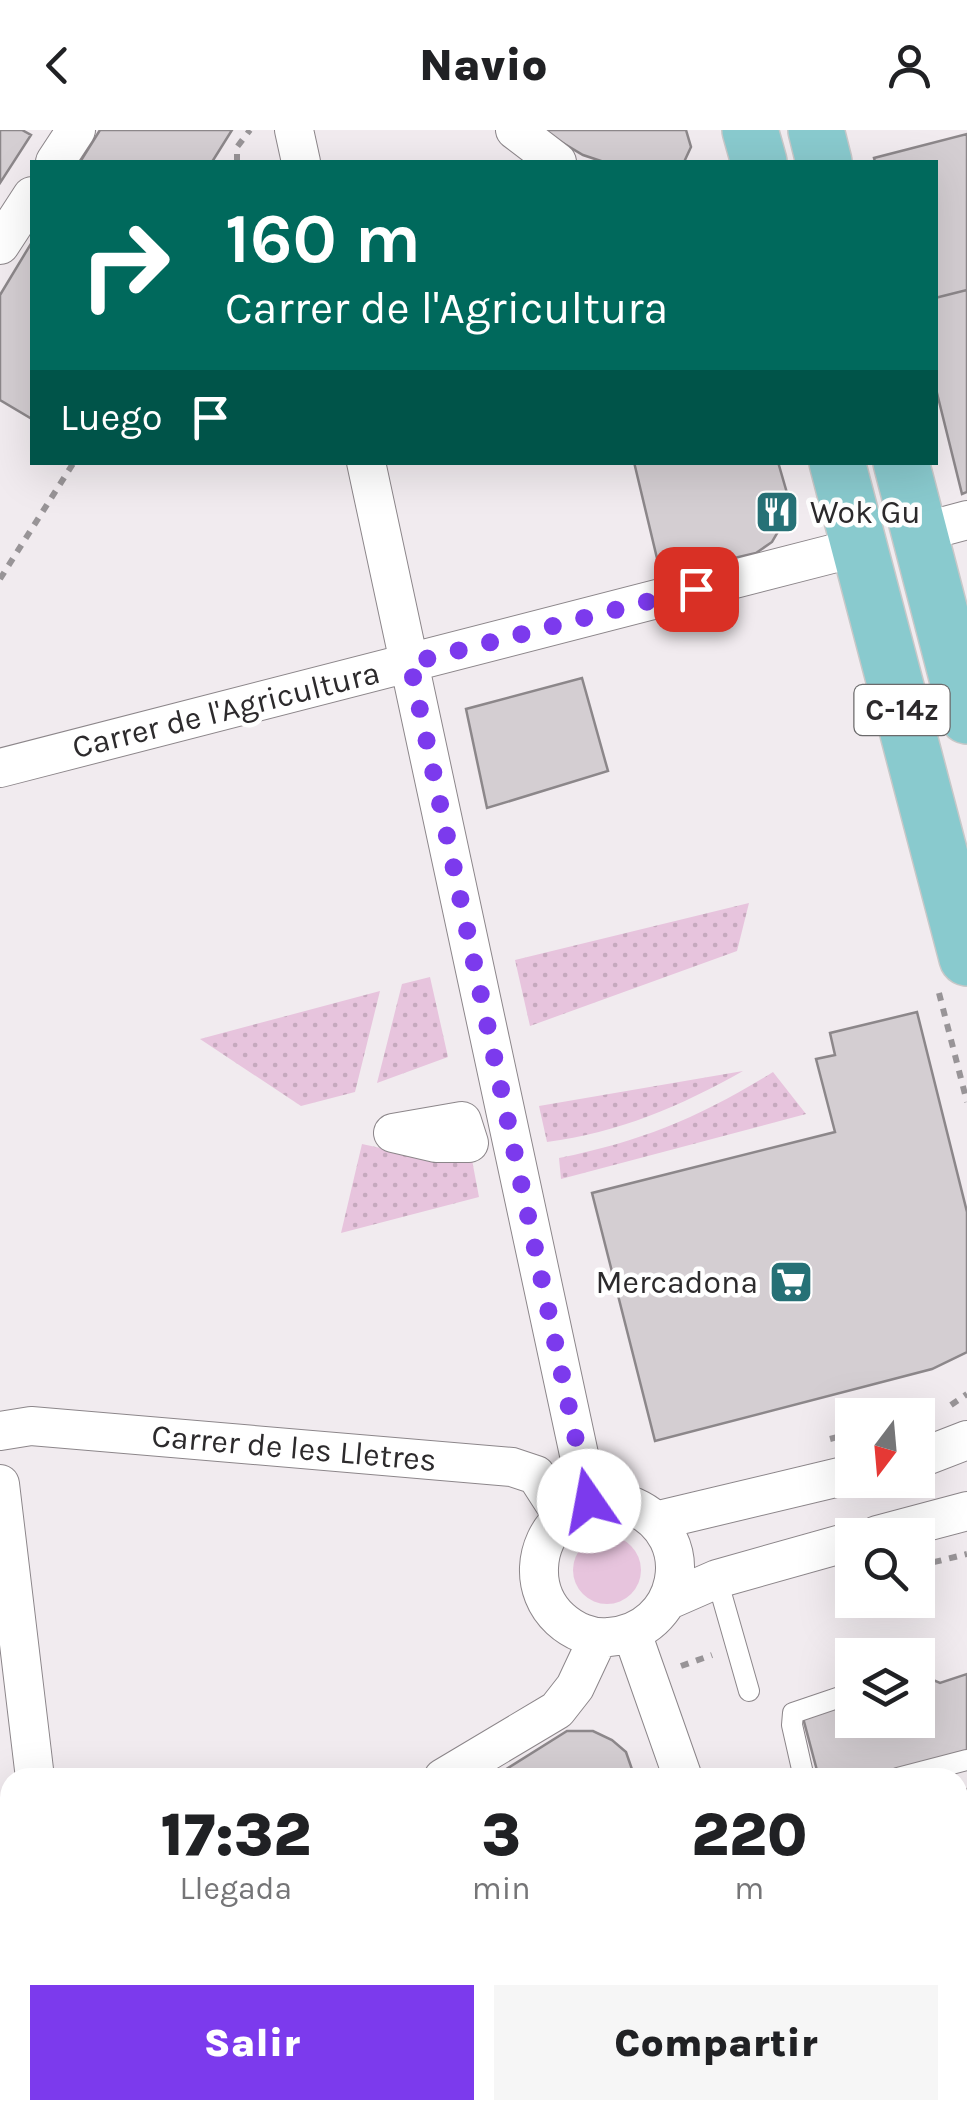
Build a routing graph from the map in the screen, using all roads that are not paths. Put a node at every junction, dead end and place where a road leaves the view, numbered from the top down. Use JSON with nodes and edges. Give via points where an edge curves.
{"nodes":[{"id":1,"x":76,"y":130,"type":"edge"},
{"id":2,"x":294,"y":130,"type":"edge"},
{"id":3,"x":514,"y":130,"type":"edge"},
{"id":4,"x":724,"y":130,"type":"edge"},
{"id":5,"x":750,"y":130,"type":"edge"},
{"id":6,"x":816,"y":130,"type":"edge"},
{"id":7,"x":56,"y":160,"type":"edge"},
{"id":8,"x":301,"y":160,"type":"edge"},
{"id":9,"x":554,"y":160,"type":"edge"},
{"id":10,"x":732,"y":160,"type":"edge"},
{"id":11,"x":758,"y":160,"type":"edge"},
{"id":12,"x":824,"y":160,"type":"edge"},
{"id":13,"x":30,"y":199,"type":"edge"},
{"id":14,"x":0,"y":245,"type":"edge"},
{"id":15,"x":367,"y":465,"type":"edge"},
{"id":16,"x":815,"y":465,"type":"edge"},
{"id":17,"x":837,"y":465,"type":"edge"},
{"id":18,"x":903,"y":465,"type":"edge"},
{"id":19,"x":943,"y":527,"type":"edge"},
{"id":20,"x":849,"y":550,"type":"junction"},
{"id":21,"x":410,"y":663,"type":"junction"},
{"id":22,"x":967,"y":716,"type":"edge"},
{"id":23,"x":0,"y":768,"type":"edge"},
{"id":24,"x":967,"y":958,"type":"edge"},
{"id":25,"x":0,"y":1431,"type":"edge"},
{"id":26,"x":967,"y":1440,"type":"edge"},
{"id":27,"x":935,"y":1454,"type":"edge"},
{"id":28,"x":835,"y":1478,"type":"edge"},
{"id":29,"x":0,"y":1484,"type":"edge"},
{"id":30,"x":576,"y":1509,"type":"junction"},
{"id":31,"x":967,"y":1511,"type":"edge"},
{"id":32,"x":935,"y":1520,"type":"edge"},
{"id":33,"x":655,"y":1521,"type":"junction"},
{"id":34,"x":835,"y":1547,"type":"edge"},
{"id":35,"x":717,"y":1579,"type":"junction"},
{"id":36,"x":669,"y":1600,"type":"junction"},
{"id":37,"x":615,"y":1636,"type":"junction"},
{"id":38,"x":749,"y":1691,"type":"dead end"},
{"id":39,"x":835,"y":1699,"type":"edge"},
{"id":40,"x":967,"y":1760,"type":"edge"},
{"id":41,"x":35,"y":1768,"type":"edge"},
{"id":42,"x":460,"y":1768,"type":"edge"},
{"id":43,"x":680,"y":1768,"type":"edge"},
{"id":44,"x":802,"y":1768,"type":"edge"},
{"id":45,"x":936,"y":1768,"type":"edge"}],
"edges":[{"from":1,"to":7,"type":"street"},
{"from":2,"to":8,"type":"street"},
{"from":3,"to":9,"type":"street"},
{"from":4,"to":10,"type":"street"},
{"from":5,"to":11,"type":"main road"},
{"from":6,"to":12,"type":"main road"},
{"from":13,"to":14,"type":"street"},
{"from":15,"to":21,"type":"street"},
{"from":16,"to":20,"type":"street"},
{"from":17,"to":20,"type":"main road","number":"C-14z"},
{"from":18,"to":19,"type":"main road","number":"C-14z"},
{"from":19,"to":22,"type":"main road","number":"C-14z"},
{"from":20,"to":21,"type":"street","name":"Carrer de l'Agricultura"},
{"from":20,"to":24,"type":"main road","number":"C-14z"},
{"from":21,"to":23,"type":"street","name":"Carrer de l'Agricultura"},
{"from":21,"to":30,"type":"street"},
{"from":25,"to":30,"type":"street","name":"Carrer de les Lletres","via":[[32,1426],[512,1466],[536,1475]]},
{"from":26,"to":27,"type":"street"},
{"from":28,"to":33,"type":"street"},
{"from":29,"to":41,"type":"street"},
{"from":30,"to":33,"type":"street","via":[[627,1504]]},
{"from":30,"to":37,"type":"street","via":[[545,1540],[540,1586],[562,1622],[581,1633]]},
{"from":31,"to":32,"type":"street"},
{"from":33,"to":36,"type":"street","via":[[674,1558]]},
{"from":34,"to":35,"type":"street"},
{"from":35,"to":36,"type":"street"},
{"from":35,"to":38,"type":"lane"},
{"from":36,"to":37,"type":"street","via":[[656,1618]]},
{"from":37,"to":42,"type":"street","via":[[556,1710]]},
{"from":37,"to":43,"type":"street","via":[[648,1677]]},
{"from":39,"to":44,"type":"lane","via":[[793,1713]]},
{"from":40,"to":45,"type":"lane"}]}
